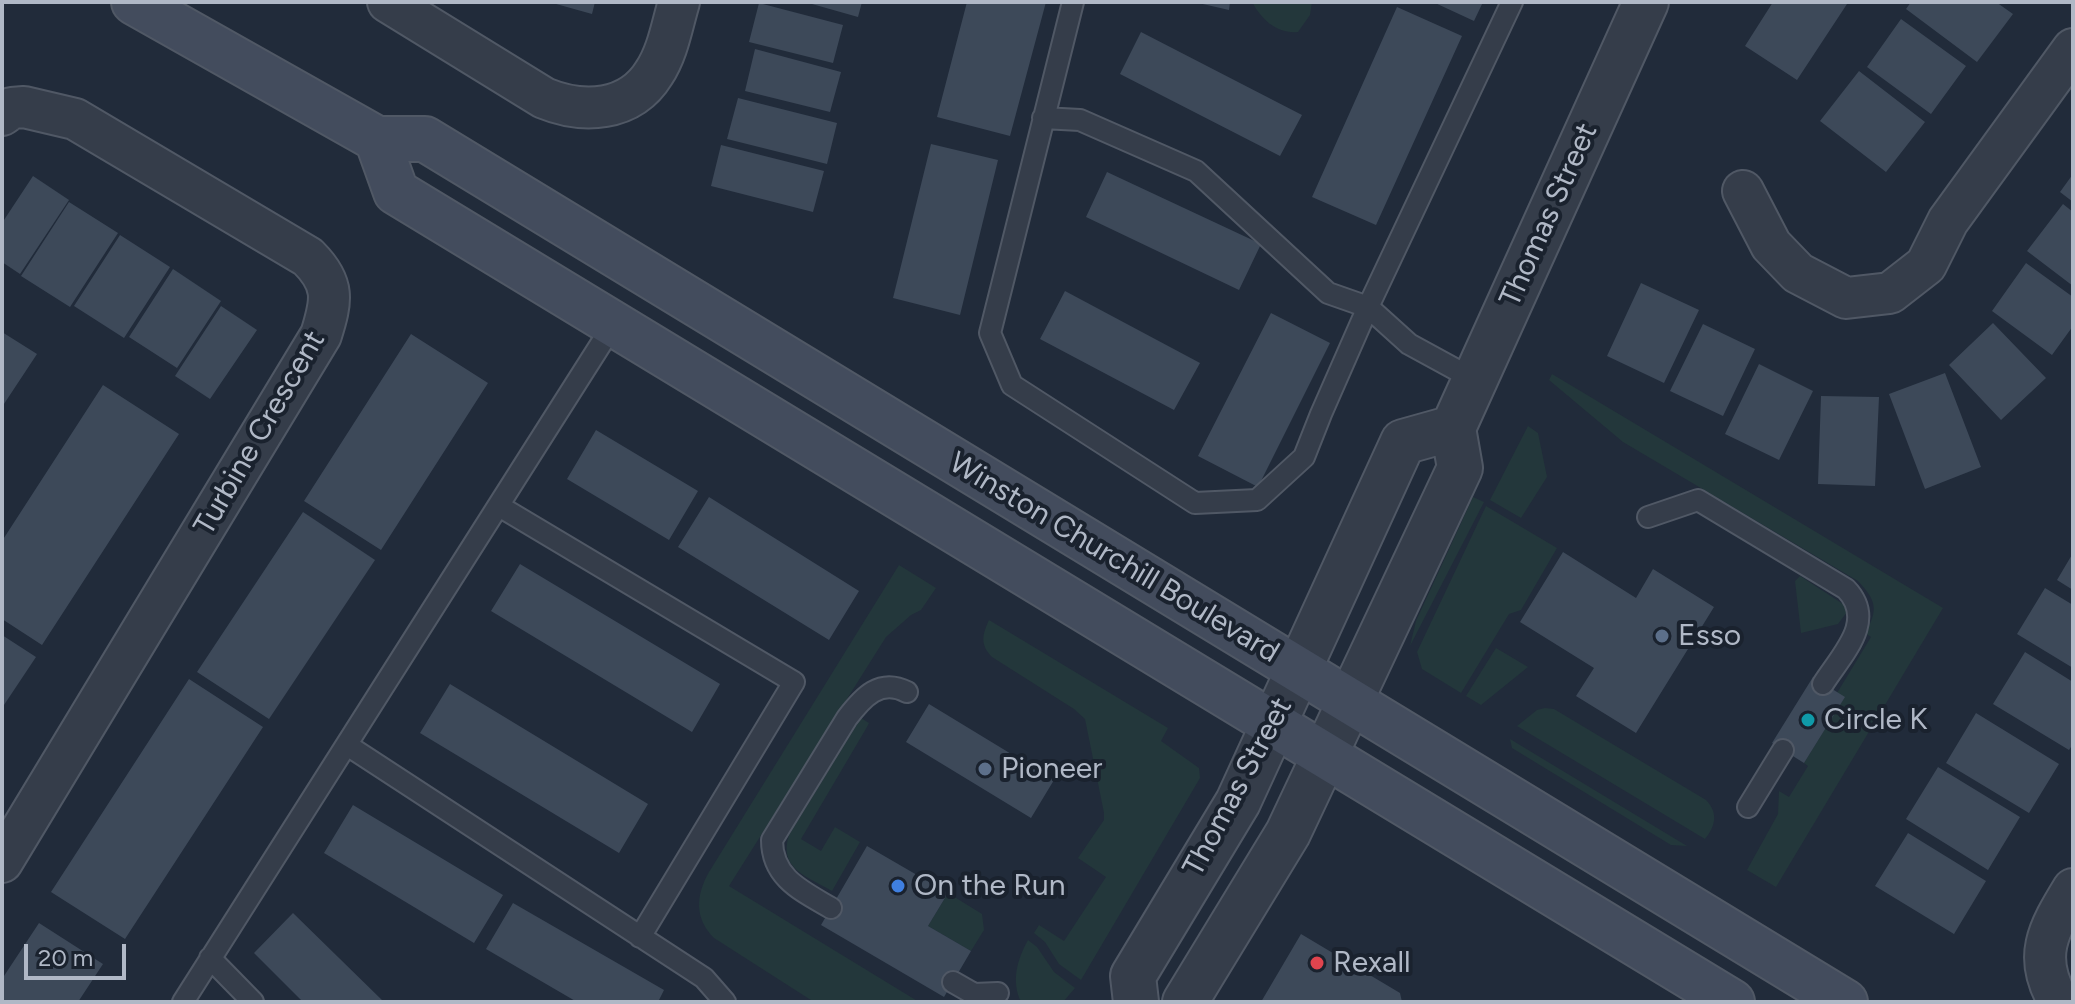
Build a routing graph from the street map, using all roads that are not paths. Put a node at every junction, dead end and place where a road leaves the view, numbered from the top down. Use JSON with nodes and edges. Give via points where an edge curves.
{"nodes":[{"id":1,"x":134,"y":2,"type":"edge"},
{"id":2,"x":388,"y":2,"type":"edge"},
{"id":3,"x":679,"y":2,"type":"edge"},
{"id":4,"x":1073,"y":2,"type":"edge"},
{"id":5,"x":1512,"y":2,"type":"edge"},
{"id":6,"x":1646,"y":2,"type":"edge"},
{"id":7,"x":2073,"y":49,"type":"edge"},
{"id":8,"x":2,"y":115,"type":"edge"},
{"id":9,"x":1043,"y":118,"type":"junction"},
{"id":10,"x":377,"y":139,"type":"junction"},
{"id":11,"x":1743,"y":191,"type":"dead end"},
{"id":12,"x":1368,"y":307,"type":"junction"},
{"id":13,"x":613,"y":325,"type":"junction"},
{"id":14,"x":1475,"y":380,"type":"junction"},
{"id":15,"x":1453,"y":428,"type":"junction"},
{"id":16,"x":499,"y":506,"type":"junction"},
{"id":17,"x":1648,"y":517,"type":"dead end"},
{"id":18,"x":1299,"y":669,"type":"junction"},
{"id":19,"x":1823,"y":684,"type":"dead end"},
{"id":20,"x":907,"y":692,"type":"dead end"},
{"id":21,"x":1351,"y":701,"type":"junction"},
{"id":22,"x":1273,"y":725,"type":"junction"},
{"id":23,"x":347,"y":745,"type":"junction"},
{"id":24,"x":1783,"y":750,"type":"dead end"},
{"id":25,"x":1324,"y":756,"type":"junction"},
{"id":26,"x":1748,"y":807,"type":"dead end"},
{"id":27,"x":2,"y":862,"type":"edge"},
{"id":28,"x":2073,"y":889,"type":"edge"},
{"id":29,"x":831,"y":908,"type":"dead end"},
{"id":30,"x":640,"y":937,"type":"junction"},
{"id":31,"x":210,"y":958,"type":"junction"},
{"id":32,"x":953,"y":982,"type":"dead end"},
{"id":33,"x":998,"y":993,"type":"dead end"},
{"id":34,"x":183,"y":1002,"type":"edge"},
{"id":35,"x":253,"y":1002,"type":"edge"},
{"id":36,"x":725,"y":1002,"type":"edge"},
{"id":37,"x":1136,"y":1002,"type":"edge"},
{"id":38,"x":1185,"y":1002,"type":"edge"},
{"id":39,"x":1732,"y":1002,"type":"edge"},
{"id":40,"x":1845,"y":1002,"type":"edge"},
{"id":41,"x":2059,"y":1002,"type":"edge"}],
"edges":[{"from":1,"to":10,"type":"main road","name":"Winston Churchill Boulevard"},
{"from":2,"to":3,"type":"street","via":[[544,98],[565,107],[593,108],[618,103],[641,90],[655,71]]},
{"from":4,"to":9,"type":"lane"},
{"from":5,"to":12,"type":"lane"},
{"from":6,"to":14,"type":"street","name":"Thomas Street"},
{"from":7,"to":11,"type":"street","via":[[1948,221],[1926,265],[1890,293],[1846,298],[1798,273],[1771,245]]},
{"from":8,"to":27,"type":"street","name":"Turbine Crescent","via":[[24,107],[75,119],[308,257],[323,272],[330,299],[321,335]]},
{"from":9,"to":12,"type":"lane","via":[[1080,120],[1196,171],[1328,293]]},
{"from":9,"to":12,"type":"lane","via":[[990,333],[1012,385],[1195,503],[1257,500],[1304,457]]},
{"from":10,"to":13,"type":"main road","name":"Winston Churchill Boulevard","via":[[396,192]]},
{"from":10,"to":18,"type":"main road","name":"Winston Churchill Boulevard","via":[[425,139]]},
{"from":12,"to":14,"type":"lane","via":[[1409,344]]},
{"from":13,"to":16,"type":"lane"},
{"from":13,"to":22,"type":"main road","name":"Winston Churchill Boulevard"},
{"from":14,"to":15,"type":"street","name":"Thomas Street"},
{"from":15,"to":18,"type":"street","name":"Thomas Street","via":[[1403,442]]},
{"from":15,"to":21,"type":"street","name":"Thomas Street","via":[[1460,468]]},
{"from":16,"to":23,"type":"lane"},
{"from":16,"to":30,"type":"lane","via":[[794,682]]},
{"from":17,"to":19,"type":"lane","via":[[1698,500],[1846,589],[1857,600],[1858,627]]},
{"from":18,"to":21,"type":"main road","name":"Winston Churchill Boulevard"},
{"from":18,"to":22,"type":"street","name":"Thomas Street"},
{"from":20,"to":29,"type":"lane","via":[[886,687],[861,700],[772,840],[777,868],[789,883]]},
{"from":21,"to":25,"type":"street","name":"Thomas Street"},
{"from":21,"to":40,"type":"main road","name":"Winston Churchill Boulevard"},
{"from":22,"to":25,"type":"main road","name":"Winston Churchill Boulevard"},
{"from":22,"to":37,"type":"street","name":"Thomas Street","via":[[1238,802],[1133,976]]},
{"from":23,"to":30,"type":"lane"},
{"from":23,"to":31,"type":"lane"},
{"from":24,"to":26,"type":"lane"},
{"from":25,"to":38,"type":"street","name":"Thomas Street","via":[[1288,833]]},
{"from":25,"to":39,"type":"main road","name":"Winston Churchill Boulevard"},
{"from":28,"to":41,"type":"street","via":[[2048,936],[2043,963]]},
{"from":30,"to":36,"type":"lane","via":[[704,978]]},
{"from":31,"to":34,"type":"lane"},
{"from":31,"to":35,"type":"lane"},
{"from":32,"to":33,"type":"lane","via":[[974,994]]}]}
